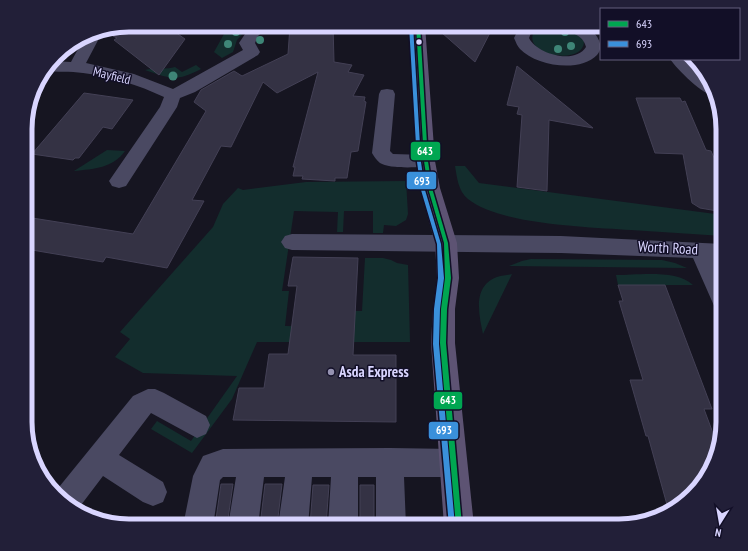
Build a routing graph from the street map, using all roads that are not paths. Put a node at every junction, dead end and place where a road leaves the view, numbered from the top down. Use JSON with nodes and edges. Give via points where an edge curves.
{"nodes":[{"id":1,"x":254,"y":32,"type":"edge"},
{"id":2,"x":418,"y":32,"type":"edge"},
{"id":3,"x":525,"y":32,"type":"edge"},
{"id":4,"x":585,"y":32,"type":"edge"},
{"id":5,"x":92,"y":39,"type":"edge"},
{"id":6,"x":597,"y":43,"type":"edge"},
{"id":7,"x":679,"y":60,"type":"edge"},
{"id":8,"x":56,"y":66,"type":"edge"},
{"id":9,"x":76,"y":67,"type":"junction"},
{"id":10,"x":704,"y":83,"type":"edge"},
{"id":11,"x":387,"y":94,"type":"dead end"},
{"id":12,"x":173,"y":95,"type":"junction"},
{"id":13,"x":426,"y":161,"type":"junction"},
{"id":14,"x":119,"y":181,"type":"dead end"},
{"id":15,"x":292,"y":242,"type":"dead end"},
{"id":16,"x":446,"y":243,"type":"junction"},
{"id":17,"x":700,"y":250,"type":"junction"},
{"id":18,"x":716,"y":251,"type":"edge"},
{"id":19,"x":716,"y":285,"type":"edge"},
{"id":20,"x":197,"y":424,"type":"dead end"},
{"id":21,"x":100,"y":458,"type":"junction"},
{"id":22,"x":390,"y":462,"type":"junction"},
{"id":23,"x":252,"y":463,"type":"junction"},
{"id":24,"x":300,"y":463,"type":"junction"},
{"id":25,"x":345,"y":463,"type":"junction"},
{"id":26,"x":453,"y":463,"type":"junction"},
{"id":27,"x":153,"y":492,"type":"dead end"},
{"id":28,"x":69,"y":498,"type":"edge"},
{"id":29,"x":199,"y":519,"type":"edge"},
{"id":30,"x":244,"y":519,"type":"edge"},
{"id":31,"x":294,"y":519,"type":"edge"},
{"id":32,"x":343,"y":519,"type":"edge"},
{"id":33,"x":391,"y":519,"type":"edge"},
{"id":34,"x":458,"y":519,"type":"edge"}],
"edges":[{"from":1,"to":12,"type":"street","via":[[247,43],[252,52]]},
{"from":2,"to":13,"type":"main road"},
{"from":3,"to":6,"type":"street","via":[[522,36],[527,48],[544,58],[568,61],[579,59],[588,55]]},
{"from":4,"to":6,"type":"street"},
{"from":5,"to":9,"type":"street"},
{"from":7,"to":10,"type":"street"},
{"from":8,"to":9,"type":"street","name":"Mayfield"},
{"from":9,"to":12,"type":"street","name":"Mayfield","via":[[104,71],[146,83]]},
{"from":11,"to":13,"type":"street","via":[[381,153],[392,160]]},
{"from":12,"to":14,"type":"street","via":[[168,107]]},
{"from":13,"to":16,"type":"main road","via":[[430,188]]},
{"from":15,"to":16,"type":"street","name":"Worth Road"},
{"from":16,"to":17,"type":"street","name":"Worth Road","via":[[499,242]]},
{"from":16,"to":26,"type":"main road","via":[[448,278],[443,343]]},
{"from":17,"to":18,"type":"street","name":"Worth Road"},
{"from":17,"to":19,"type":"street"},
{"from":20,"to":21,"type":"street","via":[[155,401],[148,401],[142,404]]},
{"from":21,"to":27,"type":"street"},
{"from":21,"to":28,"type":"street"},
{"from":22,"to":25,"type":"street"},
{"from":22,"to":26,"type":"street"},
{"from":22,"to":33,"type":"street"},
{"from":23,"to":24,"type":"street"},
{"from":23,"to":29,"type":"street","via":[[223,463],[213,466],[207,476]]},
{"from":23,"to":30,"type":"street"},
{"from":24,"to":25,"type":"street"},
{"from":24,"to":31,"type":"street"},
{"from":25,"to":32,"type":"street"},
{"from":26,"to":34,"type":"main road"}]}
